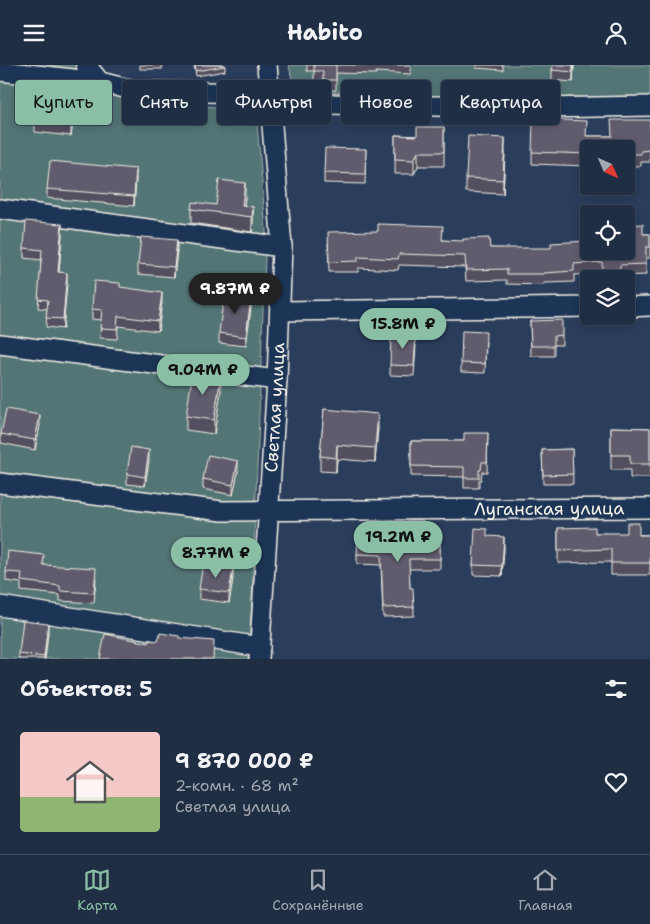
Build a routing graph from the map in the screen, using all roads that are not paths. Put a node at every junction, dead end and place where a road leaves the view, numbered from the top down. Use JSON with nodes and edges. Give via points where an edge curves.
{"nodes":[{"id":1,"x":86,"y":65,"type":"edge"},
{"id":2,"x":267,"y":65,"type":"edge"},
{"id":3,"x":0,"y":71,"type":"edge"},
{"id":4,"x":82,"y":80,"type":"edge"},
{"id":5,"x":98,"y":80,"type":"edge"},
{"id":6,"x":268,"y":80,"type":"edge"},
{"id":7,"x":112,"y":85,"type":"edge"},
{"id":8,"x":217,"y":95,"type":"edge"},
{"id":9,"x":331,"y":100,"type":"edge"},
{"id":10,"x":650,"y":106,"type":"edge"},
{"id":11,"x":272,"y":125,"type":"edge"},
{"id":12,"x":0,"y":209,"type":"edge"},
{"id":13,"x":282,"y":247,"type":"junction"},
{"id":14,"x":650,"y":306,"type":"edge"},
{"id":15,"x":580,"y":307,"type":"edge"},
{"id":16,"x":635,"y":307,"type":"edge"},
{"id":17,"x":281,"y":311,"type":"junction"},
{"id":18,"x":0,"y":344,"type":"edge"},
{"id":19,"x":278,"y":380,"type":"junction"},
{"id":20,"x":0,"y":483,"type":"edge"},
{"id":21,"x":650,"y":508,"type":"edge"},
{"id":22,"x":269,"y":511,"type":"junction"},
{"id":23,"x":0,"y":606,"type":"edge"},
{"id":24,"x":260,"y":653,"type":"edge"}],
"edges":[{"from":1,"to":5,"type":"street"},
{"from":2,"to":6,"type":"street","name":"Светлая улица"},
{"from":3,"to":4,"type":"street"},
{"from":7,"to":8,"type":"street","via":[[137,91]]},
{"from":9,"to":10,"type":"street","via":[[543,108]]},
{"from":11,"to":13,"type":"street","name":"Светлая улица"},
{"from":12,"to":13,"type":"street"},
{"from":13,"to":17,"type":"street","name":"Светлая улица"},
{"from":14,"to":16,"type":"street"},
{"from":15,"to":17,"type":"street"},
{"from":17,"to":19,"type":"street","name":"Светлая улица"},
{"from":18,"to":19,"type":"street"},
{"from":19,"to":22,"type":"street","name":"Светлая улица"},
{"from":20,"to":22,"type":"street","name":"Луганская улица","via":[[222,511]]},
{"from":21,"to":22,"type":"street","name":"Луганская улица"},
{"from":22,"to":24,"type":"street","name":"Светлая улица"},
{"from":23,"to":24,"type":"street"}]}
